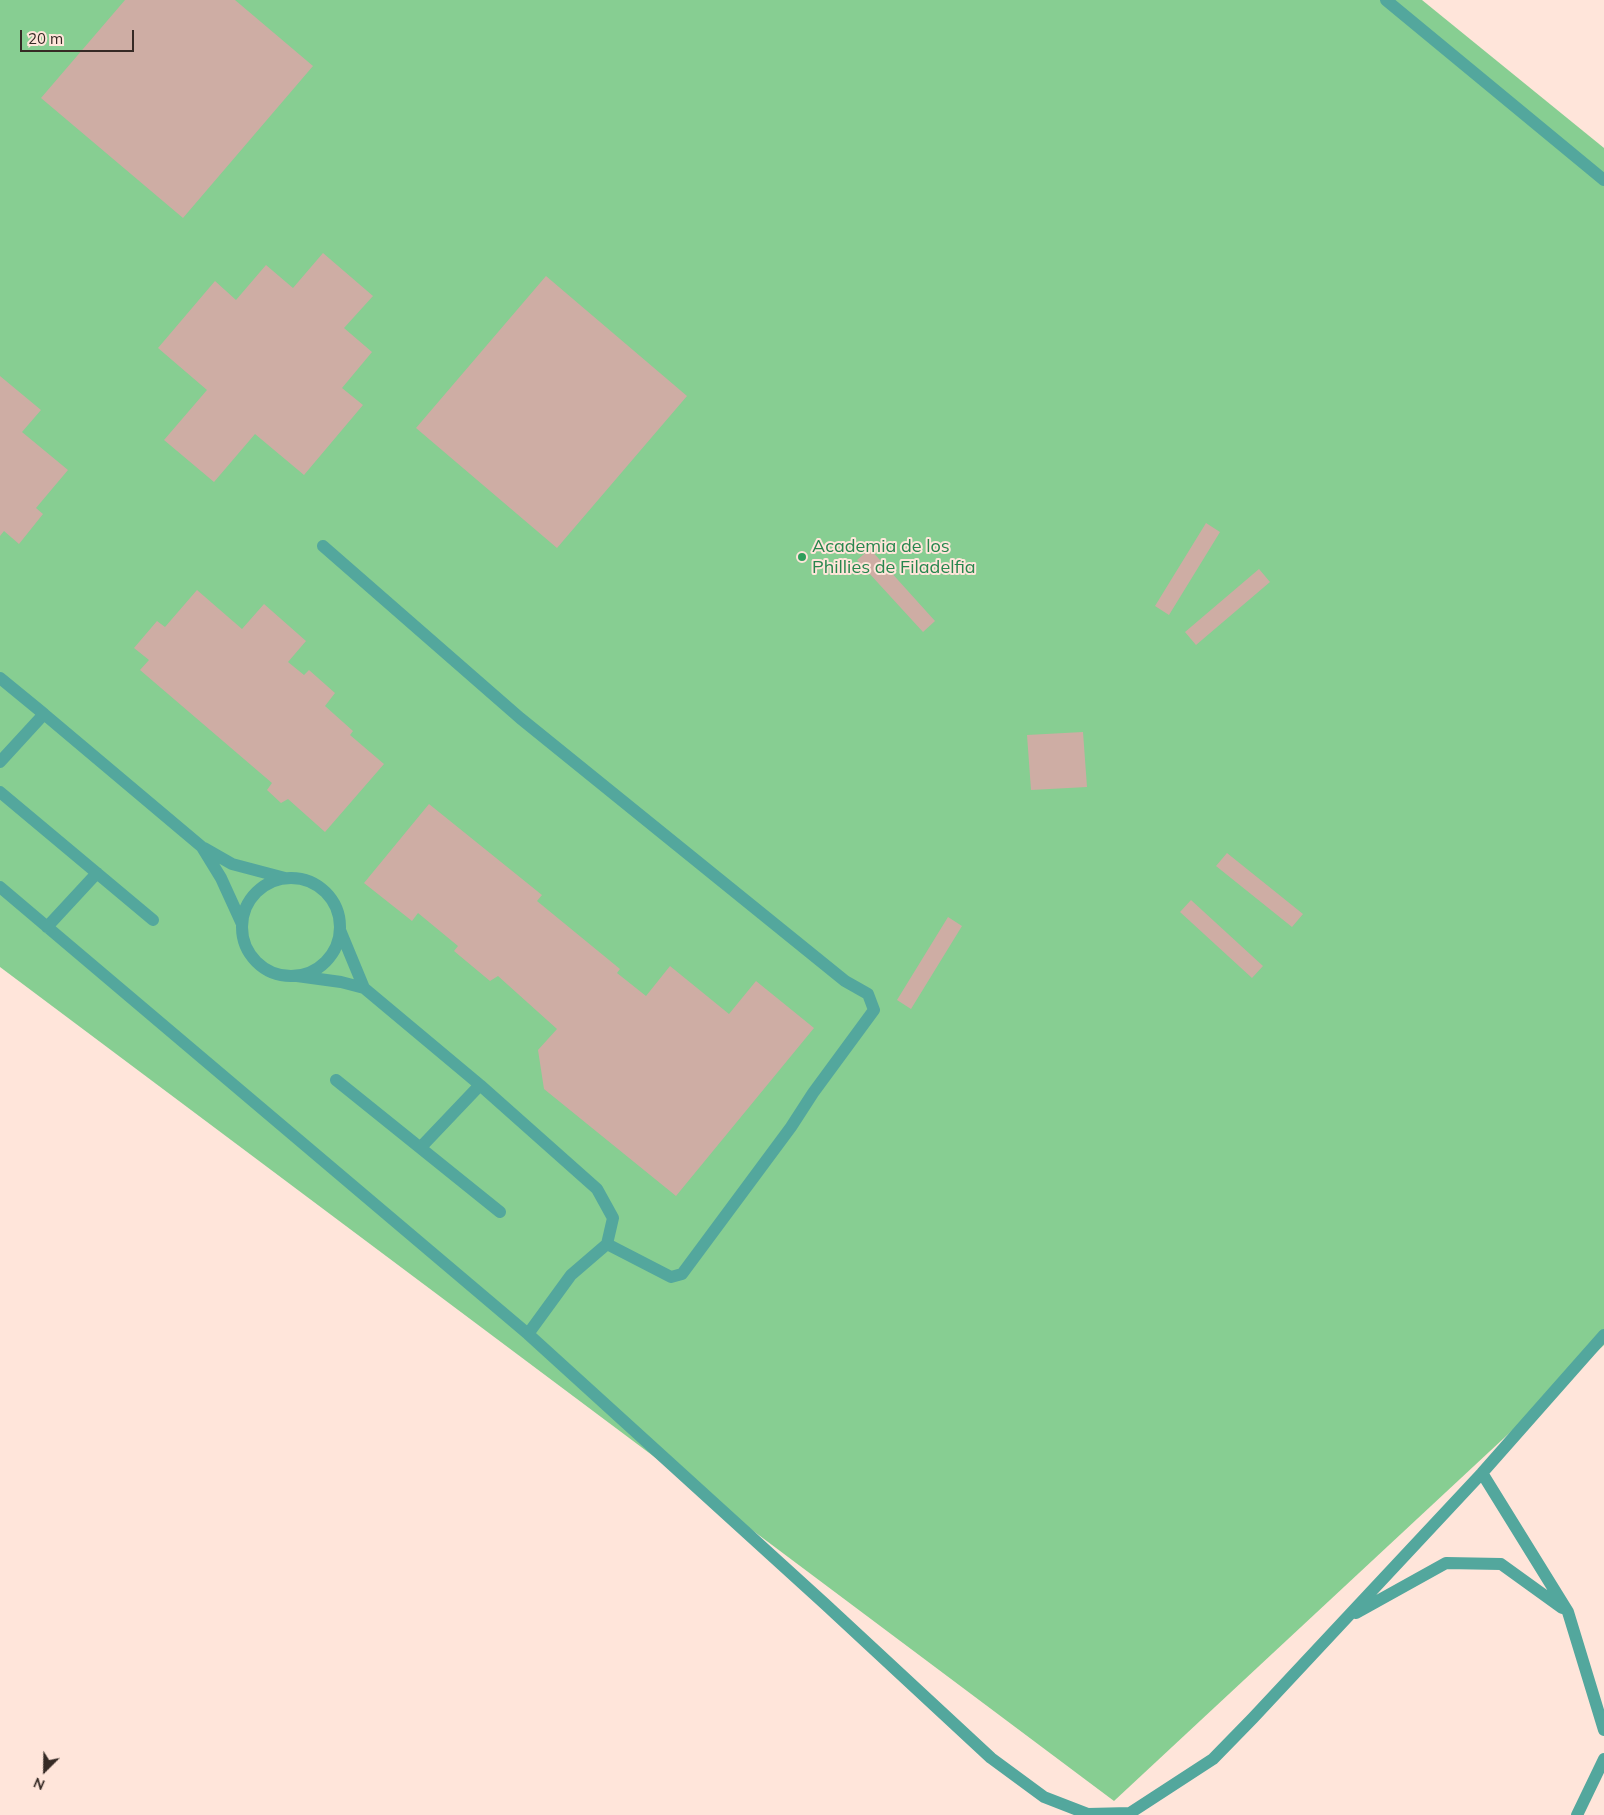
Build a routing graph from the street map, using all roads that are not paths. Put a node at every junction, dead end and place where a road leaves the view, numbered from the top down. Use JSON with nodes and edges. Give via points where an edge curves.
{"nodes":[{"id":1,"x":1386,"y":0,"type":"edge"},
{"id":2,"x":1604,"y":180,"type":"edge"},
{"id":3,"x":323,"y":546,"type":"dead end"},
{"id":4,"x":0,"y":678,"type":"edge"},
{"id":5,"x":44,"y":714,"type":"junction"},
{"id":6,"x":0,"y":762,"type":"edge"},
{"id":7,"x":0,"y":792,"type":"edge"},
{"id":8,"x":202,"y":847,"type":"junction"},
{"id":9,"x":97,"y":874,"type":"junction"},
{"id":10,"x":285,"y":878,"type":"junction"},
{"id":11,"x":0,"y":887,"type":"edge"},
{"id":12,"x":153,"y":920,"type":"dead end"},
{"id":13,"x":242,"y":924,"type":"junction"},
{"id":14,"x":47,"y":927,"type":"junction"},
{"id":15,"x":340,"y":930,"type":"junction"},
{"id":16,"x":297,"y":976,"type":"junction"},
{"id":17,"x":364,"y":988,"type":"junction"},
{"id":18,"x":336,"y":1080,"type":"dead end"},
{"id":19,"x":480,"y":1085,"type":"junction"},
{"id":20,"x":420,"y":1147,"type":"junction"},
{"id":21,"x":500,"y":1212,"type":"dead end"},
{"id":22,"x":608,"y":1244,"type":"junction"},
{"id":23,"x":528,"y":1334,"type":"junction"},
{"id":24,"x":1604,"y":1336,"type":"edge"},
{"id":25,"x":1482,"y":1473,"type":"junction"},
{"id":26,"x":1568,"y":1612,"type":"junction"},
{"id":27,"x":1344,"y":1619,"type":"junction"},
{"id":28,"x":1604,"y":1730,"type":"edge"},
{"id":29,"x":1604,"y":1759,"type":"edge"},
{"id":30,"x":1577,"y":1815,"type":"edge"}],
"edges":[{"from":1,"to":2,"type":"lane"},
{"from":3,"to":22,"type":"lane","via":[[520,718],[845,981],[868,994],[874,1010],[682,1274],[671,1277]]},
{"from":4,"to":5,"type":"lane"},
{"from":5,"to":6,"type":"lane"},
{"from":5,"to":8,"type":"lane"},
{"from":7,"to":9,"type":"lane"},
{"from":8,"to":10,"type":"lane","via":[[232,864]]},
{"from":8,"to":13,"type":"lane","via":[[221,878]]},
{"from":9,"to":12,"type":"lane"},
{"from":9,"to":14,"type":"lane"},
{"from":10,"to":13,"type":"lane","via":[[268,884],[255,894],[245,908]]},
{"from":10,"to":15,"type":"lane","via":[[318,886],[338,913]]},
{"from":11,"to":14,"type":"lane"},
{"from":13,"to":16,"type":"lane","via":[[244,942],[252,957],[264,968],[280,975]]},
{"from":14,"to":23,"type":"lane"},
{"from":15,"to":16,"type":"lane","via":[[336,947],[327,961],[313,971]]},
{"from":15,"to":17,"type":"lane"},
{"from":16,"to":17,"type":"lane"},
{"from":17,"to":19,"type":"lane"},
{"from":18,"to":20,"type":"lane"},
{"from":19,"to":20,"type":"lane"},
{"from":19,"to":22,"type":"lane","via":[[598,1189],[613,1218]]},
{"from":20,"to":21,"type":"lane"},
{"from":22,"to":23,"type":"lane","via":[[571,1275]]},
{"from":23,"to":27,"type":"lane","via":[[991,1758],[1044,1797],[1088,1814],[1130,1813],[1213,1759]]},
{"from":24,"to":25,"type":"lane"},
{"from":25,"to":26,"type":"lane"},
{"from":25,"to":27,"type":"lane"},
{"from":26,"to":27,"type":"lane","via":[[1501,1564],[1446,1563]]},
{"from":26,"to":28,"type":"lane"},
{"from":29,"to":30,"type":"lane"}]}
